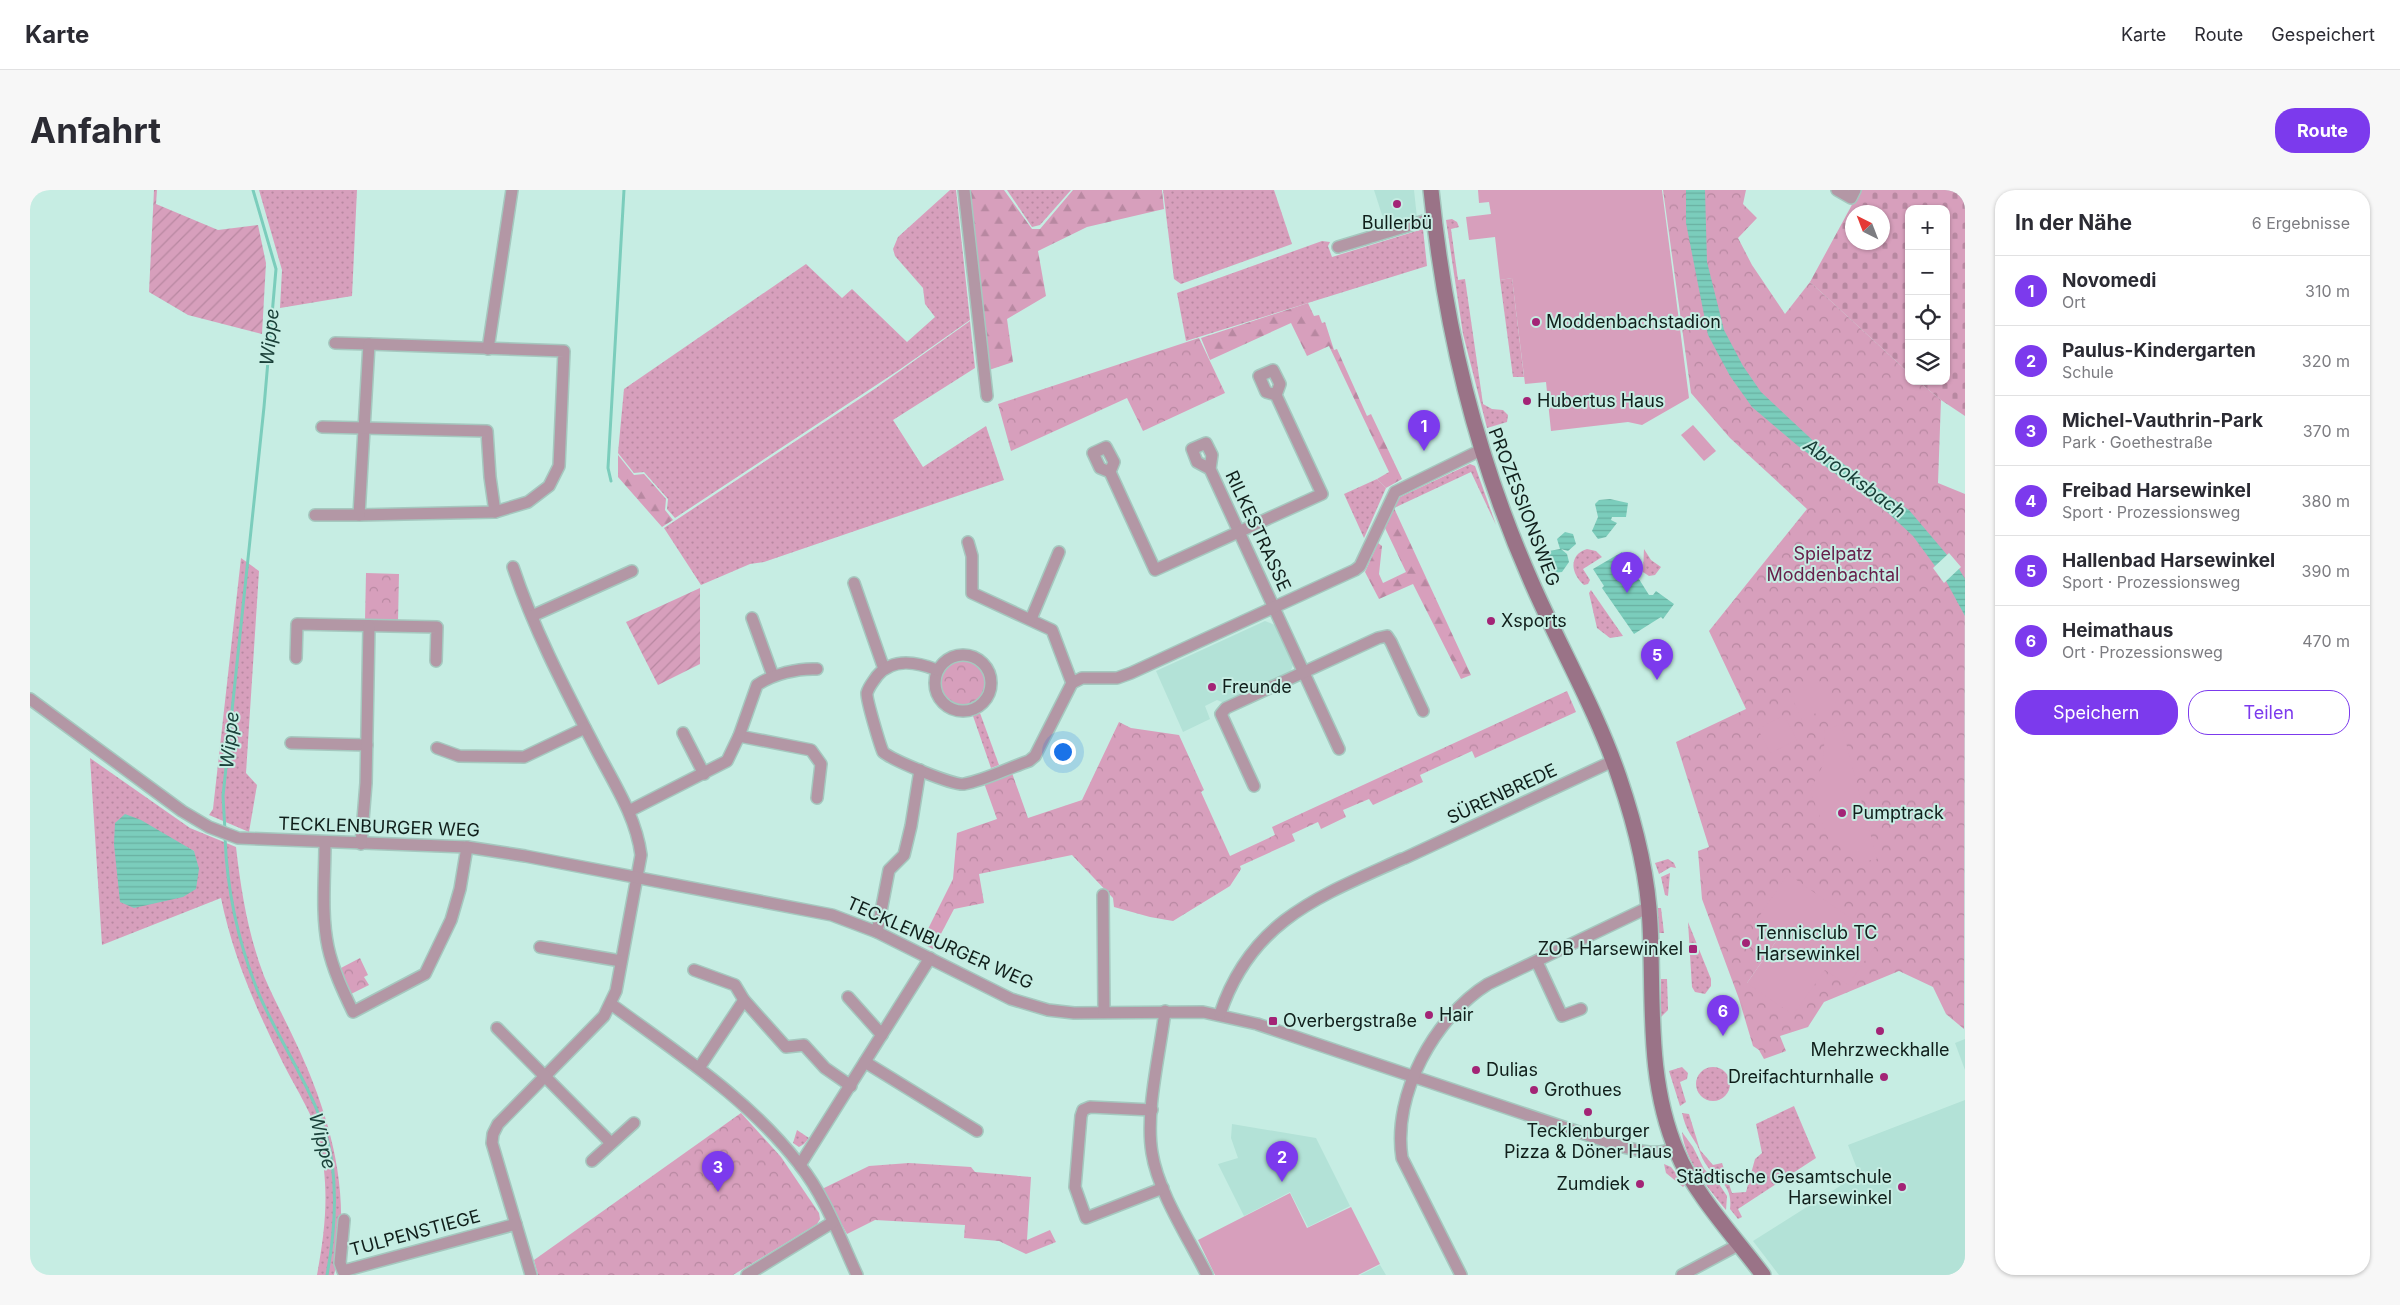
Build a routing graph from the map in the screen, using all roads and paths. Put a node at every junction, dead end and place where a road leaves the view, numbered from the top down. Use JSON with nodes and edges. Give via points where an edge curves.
{"nodes":[{"id":1,"x":512,"y":190,"type":"edge"},
{"id":2,"x":964,"y":190,"type":"edge"},
{"id":3,"x":1431,"y":190,"type":"edge"},
{"id":4,"x":1837,"y":190,"type":"edge"},
{"id":5,"x":1855,"y":190,"type":"edge"},
{"id":6,"x":1434,"y":218,"type":"junction"},
{"id":7,"x":1338,"y":247,"type":"dead end"},
{"id":8,"x":335,"y":343,"type":"dead end"},
{"id":9,"x":369,"y":344,"type":"junction"},
{"id":10,"x":488,"y":349,"type":"junction"},
{"id":11,"x":1276,"y":395,"type":"dead end"},
{"id":12,"x":987,"y":396,"type":"dead end"},
{"id":13,"x":322,"y":427,"type":"dead end"},
{"id":14,"x":362,"y":428,"type":"junction"},
{"id":15,"x":1481,"y":450,"type":"junction"},
{"id":16,"x":1210,"y":469,"type":"dead end"},
{"id":17,"x":1110,"y":472,"type":"dead end"},
{"id":18,"x":495,"y":512,"type":"junction"},
{"id":19,"x":315,"y":515,"type":"dead end"},
{"id":20,"x":359,"y":515,"type":"junction"},
{"id":21,"x":1239,"y":532,"type":"junction"},
{"id":22,"x":968,"y":542,"type":"dead end"},
{"id":23,"x":1059,"y":552,"type":"dead end"},
{"id":24,"x":513,"y":567,"type":"dead end"},
{"id":25,"x":632,"y":571,"type":"dead end"},
{"id":26,"x":854,"y":583,"type":"dead end"},
{"id":27,"x":1274,"y":608,"type":"junction"},
{"id":28,"x":532,"y":616,"type":"junction"},
{"id":29,"x":752,"y":618,"type":"dead end"},
{"id":30,"x":1031,"y":620,"type":"junction"},
{"id":31,"x":370,"y":626,"type":"junction"},
{"id":32,"x":296,"y":658,"type":"dead end"},
{"id":33,"x":436,"y":661,"type":"dead end"},
{"id":34,"x":817,"y":668,"type":"dead end"},
{"id":35,"x":884,"y":669,"type":"junction"},
{"id":36,"x":937,"y":670,"type":"junction"},
{"id":37,"x":1303,"y":672,"type":"junction"},
{"id":38,"x":772,"y":676,"type":"junction"},
{"id":39,"x":1072,"y":683,"type":"junction"},
{"id":40,"x":30,"y":699,"type":"edge"},
{"id":41,"x":1423,"y":710,"type":"dead end"},
{"id":42,"x":585,"y":728,"type":"junction"},
{"id":43,"x":683,"y":733,"type":"dead end"},
{"id":44,"x":739,"y":736,"type":"junction"},
{"id":45,"x":291,"y":743,"type":"dead end"},
{"id":46,"x":366,"y":745,"type":"junction"},
{"id":47,"x":437,"y":748,"type":"dead end"},
{"id":48,"x":1339,"y":749,"type":"dead end"},
{"id":49,"x":1613,"y":761,"type":"junction"},
{"id":50,"x":920,"y":770,"type":"junction"},
{"id":51,"x":704,"y":774,"type":"junction"},
{"id":52,"x":1254,"y":786,"type":"dead end"},
{"id":53,"x":817,"y":798,"type":"dead end"},
{"id":54,"x":629,"y":811,"type":"junction"},
{"id":55,"x":326,"y":843,"type":"junction"},
{"id":56,"x":361,"y":844,"type":"junction"},
{"id":57,"x":467,"y":847,"type":"junction"},
{"id":58,"x":638,"y":878,"type":"junction"},
{"id":59,"x":1103,"y":895,"type":"dead end"},
{"id":60,"x":1649,"y":907,"type":"junction"},
{"id":61,"x":877,"y":932,"type":"junction"},
{"id":62,"x":540,"y":947,"type":"dead end"},
{"id":63,"x":930,"y":958,"type":"junction"},
{"id":64,"x":621,"y":961,"type":"junction"},
{"id":65,"x":1537,"y":962,"type":"junction"},
{"id":66,"x":694,"y":970,"type":"dead end"},
{"id":67,"x":848,"y":997,"type":"dead end"},
{"id":68,"x":744,"y":1000,"type":"junction"},
{"id":69,"x":611,"y":1004,"type":"junction"},
{"id":70,"x":1582,"y":1009,"type":"dead end"},
{"id":71,"x":1165,"y":1011,"type":"junction"},
{"id":72,"x":1104,"y":1012,"type":"junction"},
{"id":73,"x":1220,"y":1014,"type":"junction"},
{"id":74,"x":497,"y":1028,"type":"dead end"},
{"id":75,"x":882,"y":1035,"type":"junction"},
{"id":76,"x":865,"y":1062,"type":"junction"},
{"id":77,"x":699,"y":1068,"type":"junction"},
{"id":78,"x":545,"y":1076,"type":"junction"},
{"id":79,"x":1414,"y":1077,"type":"junction"},
{"id":80,"x":851,"y":1086,"type":"junction"},
{"id":81,"x":1152,"y":1110,"type":"junction"},
{"id":82,"x":634,"y":1123,"type":"dead end"},
{"id":83,"x":977,"y":1131,"type":"dead end"},
{"id":84,"x":611,"y":1143,"type":"junction"},
{"id":85,"x":1675,"y":1148,"type":"junction"},
{"id":86,"x":592,"y":1161,"type":"dead end"},
{"id":87,"x":800,"y":1165,"type":"junction"},
{"id":88,"x":1163,"y":1188,"type":"junction"},
{"id":89,"x":344,"y":1220,"type":"dead end"},
{"id":90,"x":833,"y":1222,"type":"junction"},
{"id":91,"x":516,"y":1224,"type":"junction"},
{"id":92,"x":1740,"y":1244,"type":"junction"},
{"id":93,"x":531,"y":1275,"type":"edge"},
{"id":94,"x":747,"y":1275,"type":"edge"},
{"id":95,"x":857,"y":1275,"type":"edge"},
{"id":96,"x":1207,"y":1275,"type":"edge"},
{"id":97,"x":1461,"y":1275,"type":"edge"},
{"id":98,"x":1682,"y":1275,"type":"edge"},
{"id":99,"x":1764,"y":1275,"type":"edge"}],
"edges":[{"from":1,"to":10,"type":"street"},
{"from":2,"to":12,"type":"street"},
{"from":3,"to":6,"type":"street","name":"PROZESSIONSWEG"},
{"from":4,"to":5,"type":"street","via":[[1851,198]]},
{"from":6,"to":7,"type":"street"},
{"from":6,"to":15,"type":"street","name":"PROZESSIONSWEG","via":[[1450,329]]},
{"from":8,"to":9,"type":"street"},
{"from":9,"to":10,"type":"street"},
{"from":9,"to":14,"type":"street"},
{"from":10,"to":18,"type":"street","via":[[564,351],[558,466],[549,486],[528,502]]},
{"from":11,"to":21,"type":"street","via":[[1322,494]]},
{"from":13,"to":14,"type":"street"},
{"from":14,"to":18,"type":"street","via":[[486,431]]},
{"from":14,"to":20,"type":"street"},
{"from":15,"to":27,"type":"street","via":[[1394,492],[1360,566]]},
{"from":15,"to":49,"type":"street","name":"PROZESSIONSWEG","via":[[1531,583]]},
{"from":16,"to":21,"type":"street","name":"RILKESTRASSE"},
{"from":17,"to":21,"type":"street","via":[[1155,570]]},
{"from":18,"to":20,"type":"street"},
{"from":19,"to":20,"type":"street"},
{"from":21,"to":27,"type":"street","name":"RILKESTRASSE"},
{"from":22,"to":30,"type":"street","via":[[972,556],[972,593]]},
{"from":23,"to":30,"type":"street"},
{"from":24,"to":28,"type":"street"},
{"from":25,"to":28,"type":"street"},
{"from":26,"to":35,"type":"street"},
{"from":27,"to":37,"type":"street","name":"RILKESTRASSE"},
{"from":27,"to":39,"type":"street","via":[[1117,678],[1082,678]]},
{"from":28,"to":42,"type":"street"},
{"from":29,"to":38,"type":"street"},
{"from":30,"to":39,"type":"street","via":[[1048,626],[1055,634]]},
{"from":31,"to":32,"type":"street","via":[[297,624]]},
{"from":31,"to":33,"type":"street","via":[[438,627]]},
{"from":31,"to":46,"type":"street"},
{"from":34,"to":38,"type":"street"},
{"from":35,"to":36,"type":"street","via":[[909,662]]},
{"from":35,"to":50,"type":"street","via":[[870,685],[867,694],[879,743],[889,758]]},
{"from":36,"to":36,"type":"street","via":[[952,656],[972,656],[987,667],[991,676],[988,696],[974,709],[955,710],[939,698],[934,680]]},
{"from":37,"to":41,"type":"street","via":[[1387,636]]},
{"from":37,"to":48,"type":"street","name":"RILKESTRASSE"},
{"from":37,"to":52,"type":"street","via":[[1226,708],[1221,714]]},
{"from":38,"to":44,"type":"street","via":[[754,689]]},
{"from":39,"to":50,"type":"street","via":[[1030,761],[962,785]]},
{"from":40,"to":55,"type":"street","name":"TECKLENBURGER WEG","via":[[182,811],[209,827],[238,838]]},
{"from":42,"to":47,"type":"street","via":[[524,757],[459,756]]},
{"from":42,"to":54,"type":"street"},
{"from":43,"to":51,"type":"street"},
{"from":44,"to":51,"type":"street","via":[[727,761]]},
{"from":44,"to":53,"type":"street","via":[[811,750],[821,764]]},
{"from":45,"to":46,"type":"street"},
{"from":46,"to":56,"type":"street"},
{"from":49,"to":60,"type":"street","name":"PROZESSIONSWEG","via":[[1641,855]]},
{"from":49,"to":73,"type":"street","name":"SÜRENBREDE","via":[[1318,897],[1281,921],[1244,965],[1225,997]]},
{"from":50,"to":61,"type":"street","via":[[904,855],[889,870]]},
{"from":51,"to":54,"type":"street"},
{"from":54,"to":58,"type":"street","via":[[640,846]]},
{"from":55,"to":56,"type":"street","name":"TECKLENBURGER WEG"},
{"from":55,"to":57,"type":"street","via":[[328,946],[338,982],[353,1012],[425,974],[451,920]]},
{"from":56,"to":57,"type":"street","name":"TECKLENBURGER WEG"},
{"from":57,"to":58,"type":"street","name":"TECKLENBURGER WEG"},
{"from":58,"to":61,"type":"street","name":"TECKLENBURGER WEG","via":[[832,915]]},
{"from":58,"to":64,"type":"street"},
{"from":59,"to":72,"type":"street"},
{"from":60,"to":65,"type":"street"},
{"from":60,"to":85,"type":"street","name":"PROZESSIONSWEG","via":[[1656,1078]]},
{"from":61,"to":63,"type":"street","name":"TECKLENBURGER WEG"},
{"from":62,"to":64,"type":"street"},
{"from":63,"to":72,"type":"street","name":"TECKLENBURGER WEG","via":[[1027,1004],[1074,1013]]},
{"from":63,"to":75,"type":"street"},
{"from":64,"to":69,"type":"street"},
{"from":65,"to":70,"type":"street","via":[[1562,1016]]},
{"from":65,"to":79,"type":"street","via":[[1488,984],[1461,1003],[1433,1040]]},
{"from":66,"to":68,"type":"street","via":[[735,985]]},
{"from":67,"to":75,"type":"street"},
{"from":68,"to":77,"type":"street"},
{"from":68,"to":80,"type":"street","via":[[786,1047],[804,1045],[825,1068]]},
{"from":69,"to":77,"type":"street"},
{"from":69,"to":78,"type":"street","via":[[604,1016]]},
{"from":71,"to":72,"type":"street","name":"TECKLENBURGER WEG"},
{"from":71,"to":73,"type":"street","name":"TECKLENBURGER WEG"},
{"from":71,"to":81,"type":"street"},
{"from":73,"to":79,"type":"street","name":"TECKLENBURGER WEG"},
{"from":74,"to":78,"type":"street"},
{"from":75,"to":76,"type":"street"},
{"from":76,"to":80,"type":"street"},
{"from":76,"to":83,"type":"street"},
{"from":77,"to":87,"type":"street","via":[[760,1121]]},
{"from":78,"to":84,"type":"street"},
{"from":78,"to":91,"type":"street","via":[[498,1124],[493,1134],[492,1143]]},
{"from":79,"to":85,"type":"street","name":"TECKLENBURGER WEG","via":[[1646,1153]]},
{"from":79,"to":97,"type":"street","via":[[1401,1122],[1399,1141],[1402,1158]]},
{"from":80,"to":87,"type":"street"},
{"from":81,"to":88,"type":"street","via":[[1152,1153]]},
{"from":81,"to":88,"type":"street","via":[[1090,1107],[1083,1110],[1076,1187],[1086,1218]]},
{"from":82,"to":84,"type":"street"},
{"from":84,"to":86,"type":"street"},
{"from":85,"to":92,"type":"street","via":[[1688,1175]]},
{"from":87,"to":90,"type":"street"},
{"from":88,"to":96,"type":"street"},
{"from":89,"to":91,"type":"street","name":"TULPENSTIEGE","via":[[340,1262],[343,1270]]},
{"from":90,"to":94,"type":"street"},
{"from":90,"to":95,"type":"street"},
{"from":91,"to":93,"type":"street"},
{"from":92,"to":98,"type":"street"},
{"from":92,"to":99,"type":"street"}]}
